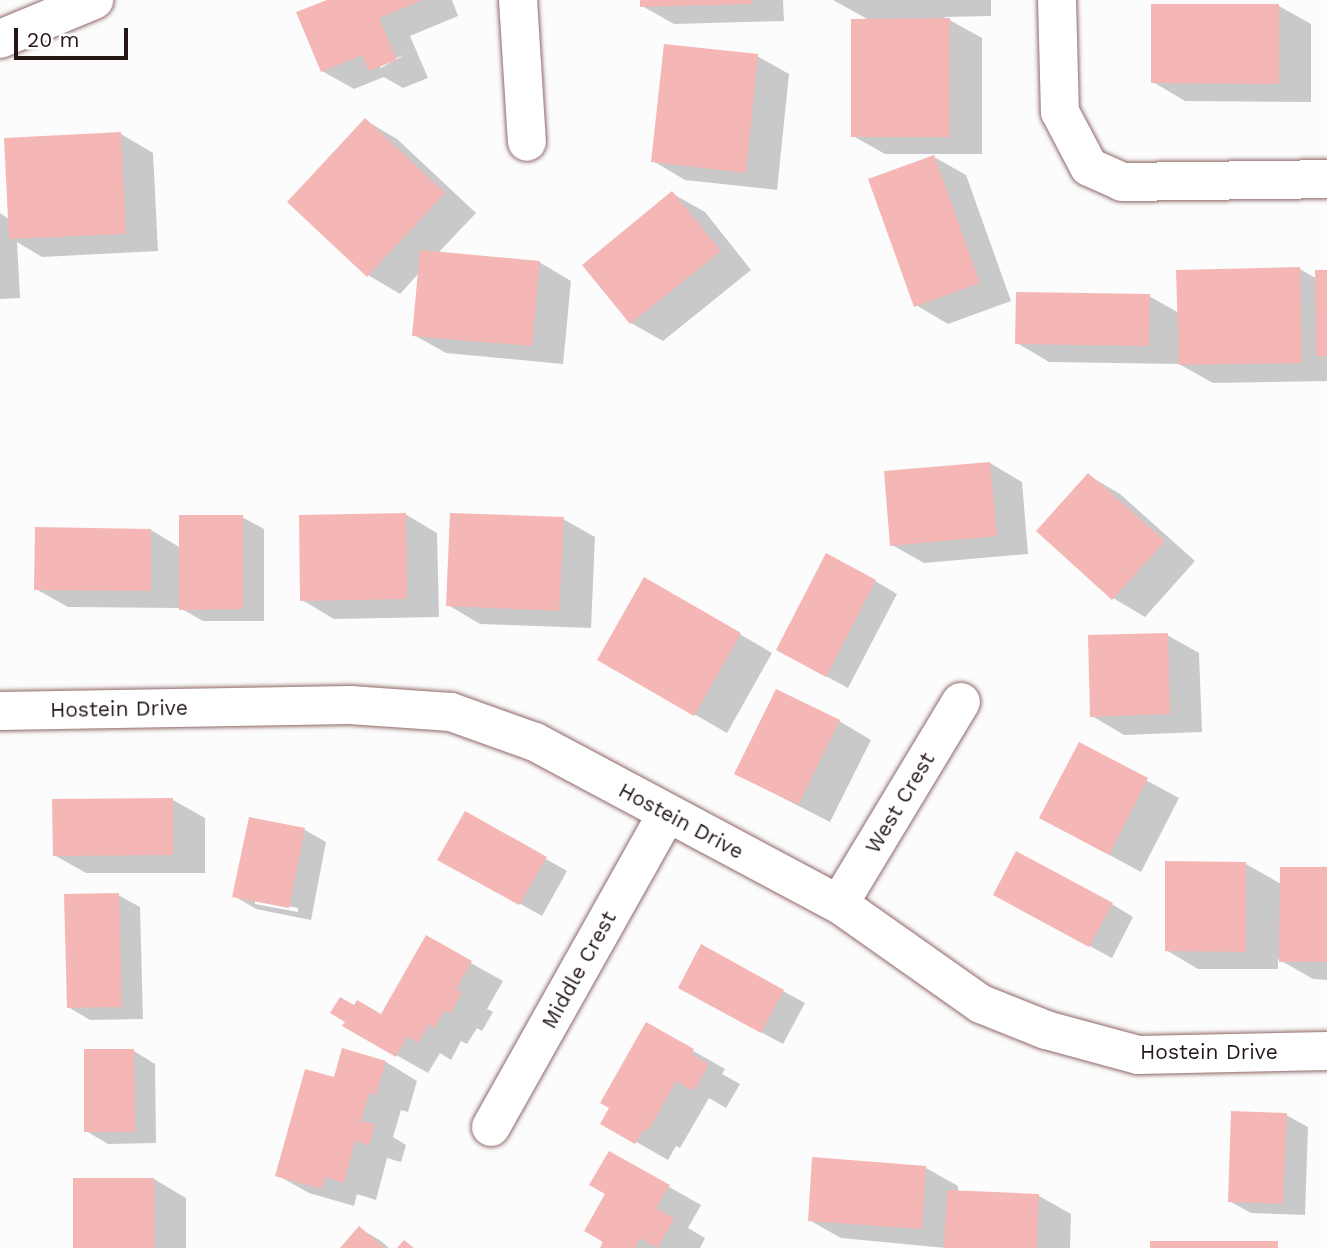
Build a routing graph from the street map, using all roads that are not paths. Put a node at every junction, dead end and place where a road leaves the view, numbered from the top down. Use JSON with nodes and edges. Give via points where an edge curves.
{"nodes":[{"id":1,"x":94,"y":0,"type":"edge"},
{"id":2,"x":518,"y":0,"type":"edge"},
{"id":3,"x":1057,"y":0,"type":"edge"},
{"id":4,"x":0,"y":39,"type":"edge"},
{"id":5,"x":527,"y":142,"type":"dead end"},
{"id":6,"x":1327,"y":179,"type":"edge"},
{"id":7,"x":961,"y":702,"type":"dead end"},
{"id":8,"x":0,"y":711,"type":"edge"},
{"id":9,"x":667,"y":814,"type":"junction"},
{"id":10,"x":839,"y":904,"type":"junction"},
{"id":11,"x":1327,"y":1051,"type":"edge"},
{"id":12,"x":491,"y":1126,"type":"dead end"}],
"edges":[{"from":1,"to":4,"type":"street"},
{"from":2,"to":5,"type":"street"},
{"from":3,"to":6,"type":"street","via":[[1060,112],[1089,167],[1122,182]]},
{"from":7,"to":10,"type":"street","name":"West Crest"},
{"from":8,"to":9,"type":"street","name":"Hostein Drive","via":[[350,705],[451,712],[536,741]]},
{"from":9,"to":10,"type":"street","name":"Hostein Drive"},
{"from":9,"to":12,"type":"street","name":"Middle Crest"},
{"from":10,"to":11,"type":"street","name":"Hostein Drive","via":[[981,1004],[1046,1030],[1138,1055]]}]}
